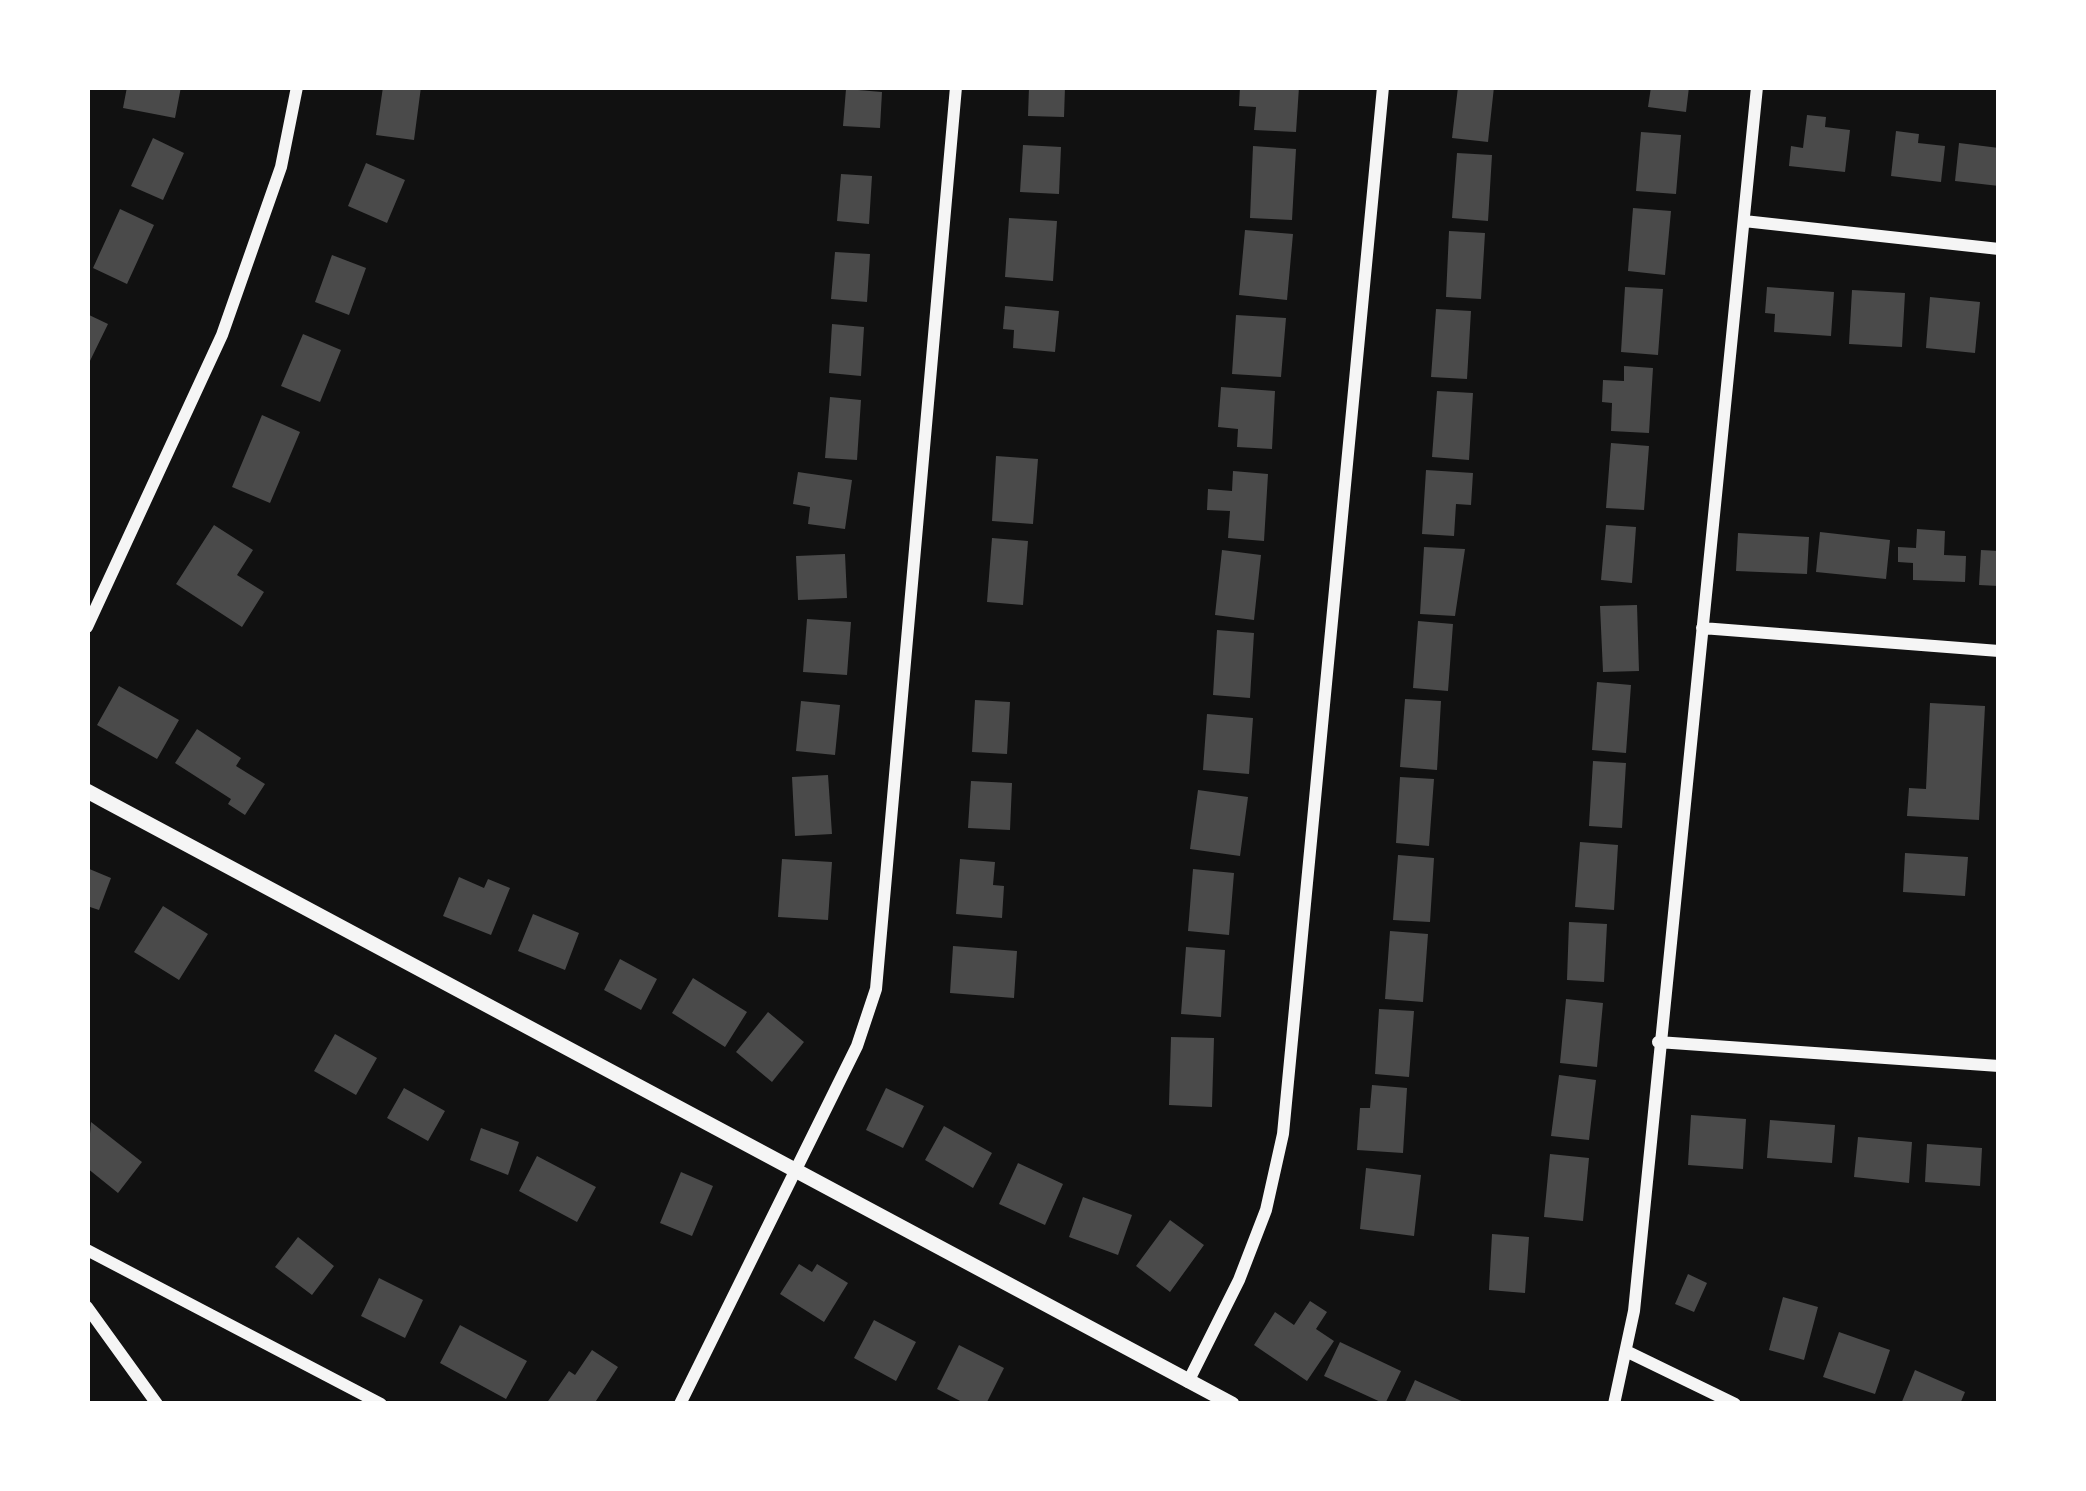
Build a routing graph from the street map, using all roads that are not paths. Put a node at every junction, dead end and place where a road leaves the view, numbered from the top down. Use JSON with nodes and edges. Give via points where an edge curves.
{"nodes":[{"id":1,"x":297,"y":87,"type":"edge"},
{"id":2,"x":956,"y":87,"type":"edge"},
{"id":3,"x":1383,"y":87,"type":"edge"},
{"id":4,"x":1757,"y":87,"type":"edge"},
{"id":5,"x":1744,"y":221,"type":"junction"},
{"id":6,"x":1999,"y":248,"type":"edge"},
{"id":7,"x":87,"y":627,"type":"edge"},
{"id":8,"x":1702,"y":628,"type":"junction"},
{"id":9,"x":1999,"y":651,"type":"edge"},
{"id":10,"x":87,"y":791,"type":"edge"},
{"id":11,"x":1658,"y":1042,"type":"junction"},
{"id":12,"x":1999,"y":1066,"type":"edge"},
{"id":13,"x":792,"y":1168,"type":"junction"},
{"id":14,"x":87,"y":1250,"type":"edge"},
{"id":15,"x":87,"y":1306,"type":"edge"},
{"id":16,"x":1628,"y":1352,"type":"junction"},
{"id":17,"x":1188,"y":1382,"type":"junction"},
{"id":18,"x":157,"y":1404,"type":"edge"},
{"id":19,"x":381,"y":1404,"type":"edge"},
{"id":20,"x":680,"y":1404,"type":"edge"},
{"id":21,"x":1232,"y":1404,"type":"edge"},
{"id":22,"x":1614,"y":1404,"type":"edge"},
{"id":23,"x":1736,"y":1404,"type":"edge"}],
"edges":[{"from":1,"to":7,"type":"street","via":[[281,166],[229,316]]},
{"from":2,"to":13,"type":"street","via":[[876,989],[857,1046]]},
{"from":3,"to":17,"type":"street","via":[[1279,1162],[1239,1280]]},
{"from":4,"to":5,"type":"street"},
{"from":5,"to":6,"type":"street"},
{"from":5,"to":8,"type":"street"},
{"from":8,"to":9,"type":"street"},
{"from":8,"to":11,"type":"street"},
{"from":10,"to":13,"type":"street"},
{"from":11,"to":12,"type":"street"},
{"from":11,"to":16,"type":"street"},
{"from":13,"to":17,"type":"street"},
{"from":13,"to":20,"type":"street"},
{"from":14,"to":19,"type":"street"},
{"from":15,"to":18,"type":"street"},
{"from":16,"to":22,"type":"street"},
{"from":16,"to":23,"type":"street"},
{"from":17,"to":21,"type":"street"}]}
